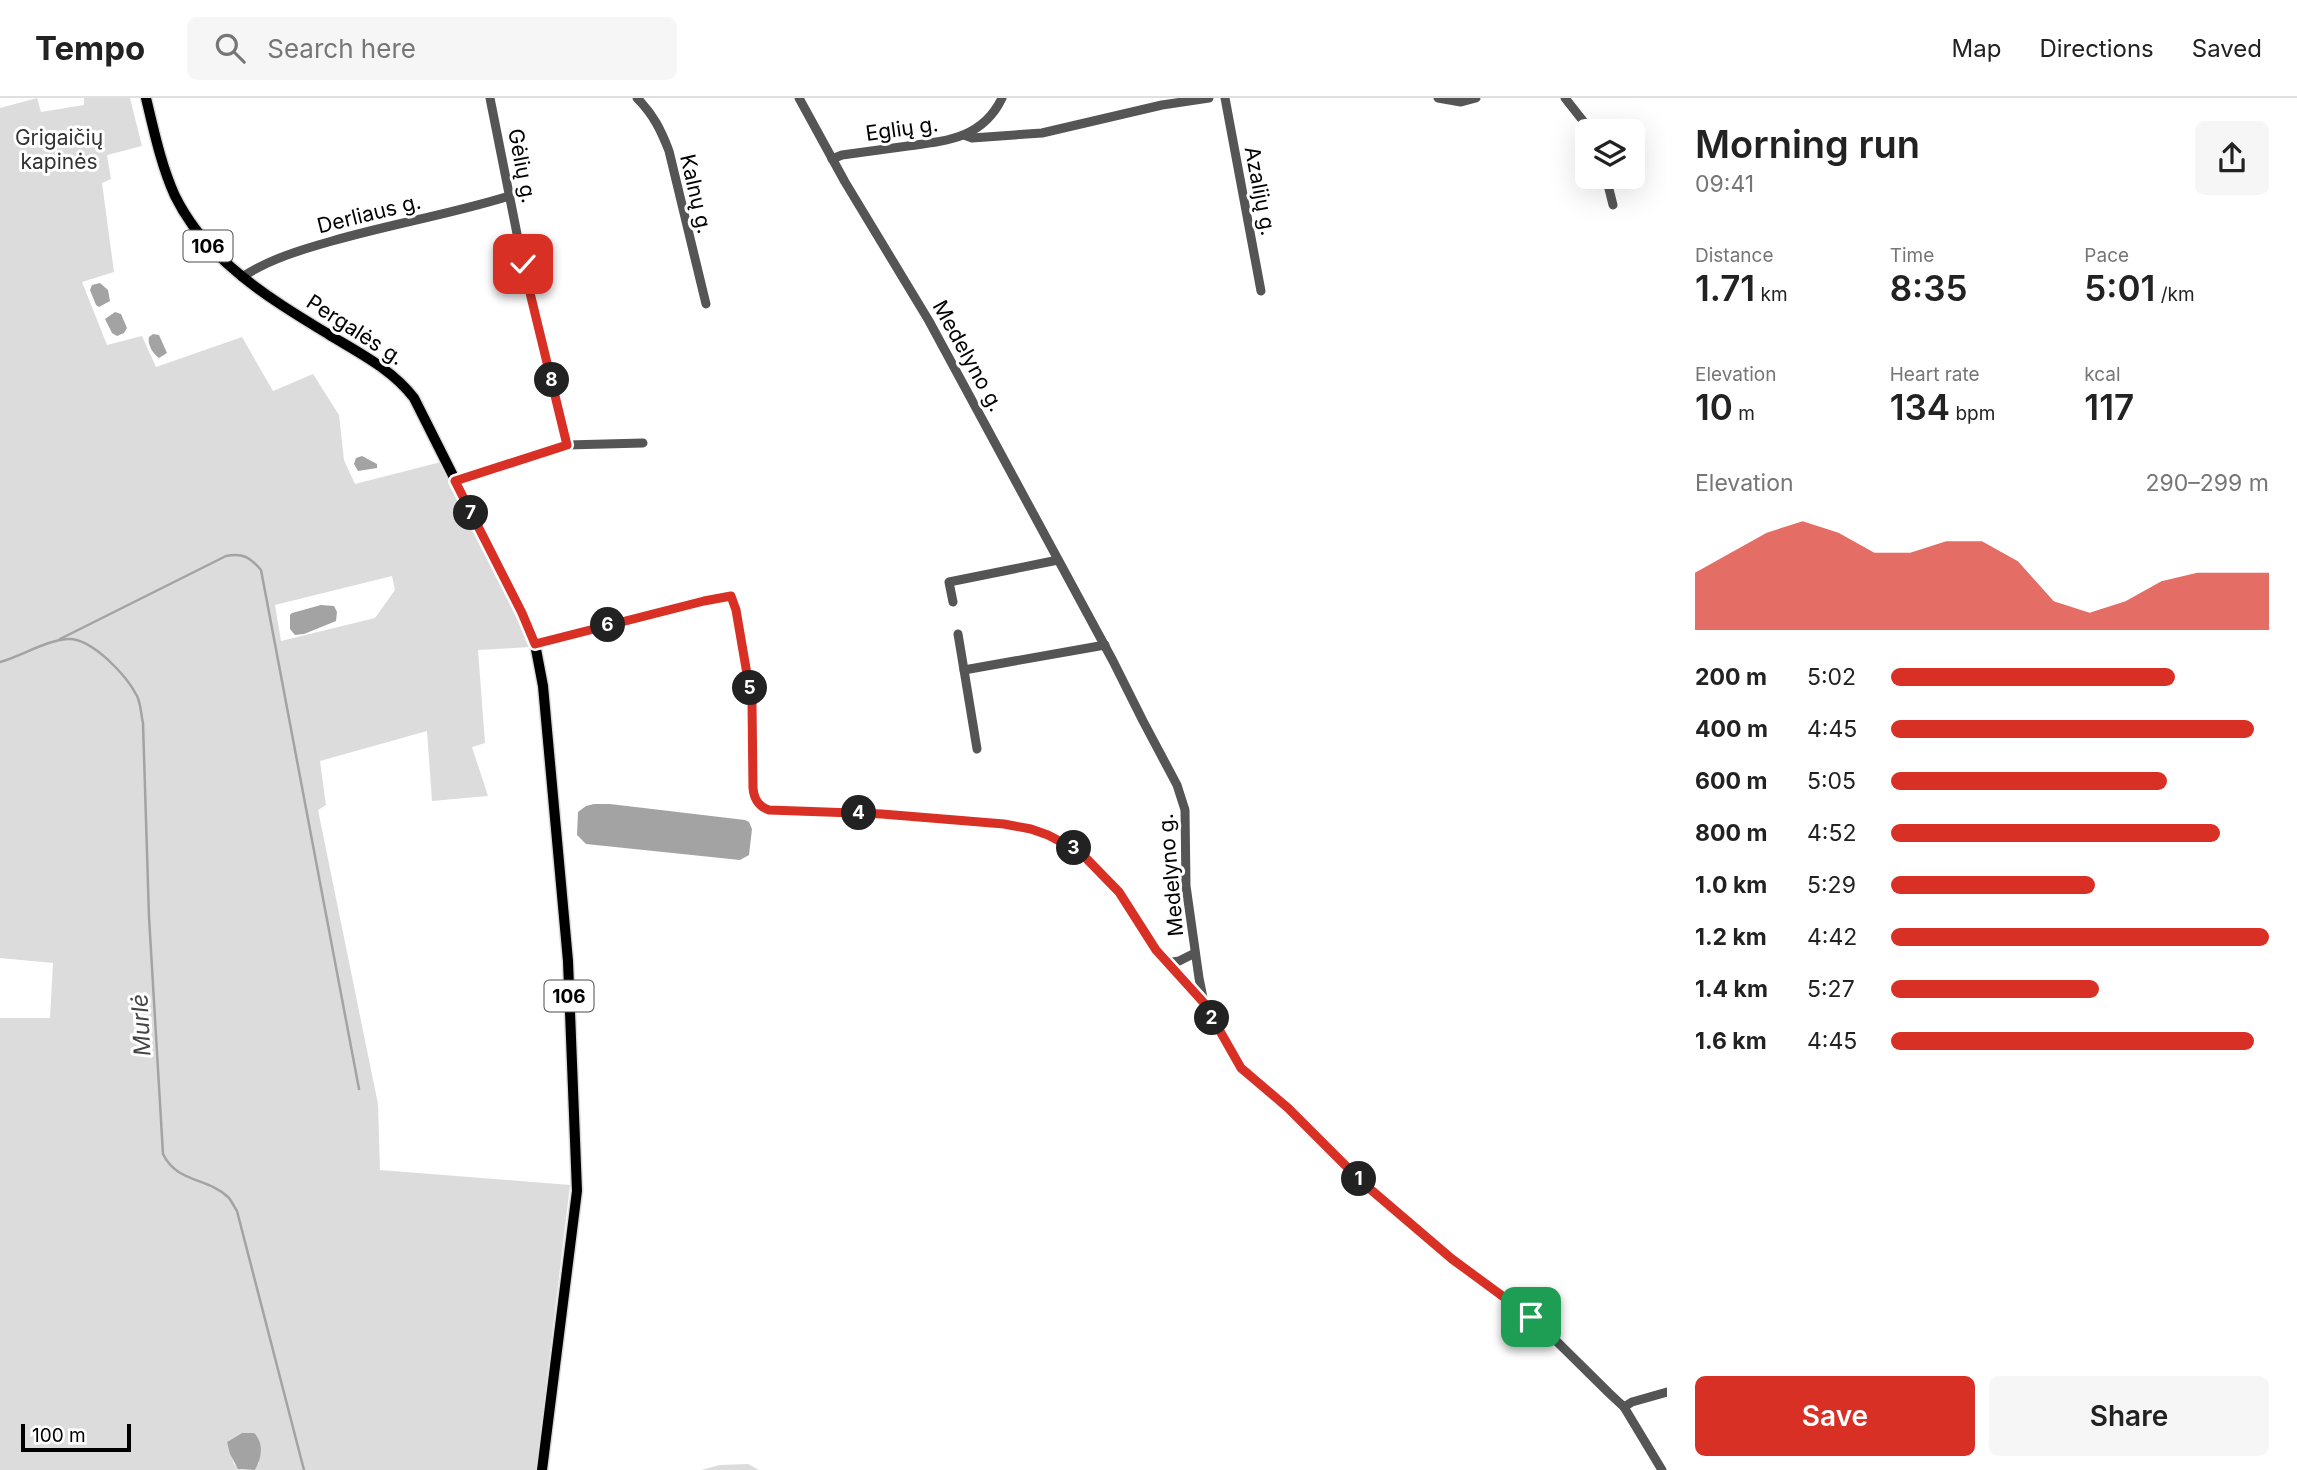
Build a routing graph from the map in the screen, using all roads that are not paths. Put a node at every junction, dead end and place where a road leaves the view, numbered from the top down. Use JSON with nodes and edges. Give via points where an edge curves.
{"nodes":[{"id":1,"x":146,"y":98,"type":"edge"},
{"id":2,"x":490,"y":98,"type":"edge"},
{"id":3,"x":637,"y":98,"type":"edge"},
{"id":4,"x":799,"y":98,"type":"edge"},
{"id":5,"x":1002,"y":98,"type":"edge"},
{"id":6,"x":1209,"y":98,"type":"edge"},
{"id":7,"x":1225,"y":98,"type":"edge"},
{"id":8,"x":1437,"y":98,"type":"edge"},
{"id":9,"x":1476,"y":98,"type":"edge"},
{"id":10,"x":1565,"y":98,"type":"edge"},
{"id":11,"x":1582,"y":119,"type":"edge"},
{"id":12,"x":964,"y":135,"type":"junction"},
{"id":13,"x":832,"y":159,"type":"junction"},
{"id":14,"x":1609,"y":189,"type":"edge"},
{"id":15,"x":509,"y":196,"type":"junction"},
{"id":16,"x":1613,"y":205,"type":"dead end"},
{"id":17,"x":242,"y":277,"type":"junction"},
{"id":18,"x":1261,"y":291,"type":"dead end"},
{"id":19,"x":706,"y":304,"type":"dead end"},
{"id":20,"x":643,"y":443,"type":"dead end"},
{"id":21,"x":567,"y":445,"type":"junction"},
{"id":22,"x":455,"y":481,"type":"junction"},
{"id":23,"x":1058,"y":560,"type":"junction"},
{"id":24,"x":953,"y":602,"type":"dead end"},
{"id":25,"x":958,"y":634,"type":"dead end"},
{"id":26,"x":535,"y":644,"type":"junction"},
{"id":27,"x":1105,"y":645,"type":"junction"},
{"id":28,"x":964,"y":670,"type":"junction"},
{"id":29,"x":977,"y":748,"type":"dead end"},
{"id":30,"x":1195,"y":953,"type":"junction"},
{"id":31,"x":1166,"y":963,"type":"junction"},
{"id":32,"x":1204,"y":1003,"type":"junction"},
{"id":33,"x":1667,"y":1392,"type":"edge"},
{"id":34,"x":1623,"y":1407,"type":"junction"},
{"id":35,"x":542,"y":1470,"type":"edge"},
{"id":36,"x":1662,"y":1470,"type":"edge"}],
"edges":[{"from":1,"to":17,"type":"main road","name":"Pergalės g.","number":"106","via":[[176,197],[201,236]]},
{"from":2,"to":15,"type":"street","name":"Gėlių g."},
{"from":3,"to":19,"type":"street","name":"Kalnų g.","via":[[660,127],[669,151]]},
{"from":4,"to":13,"type":"street","name":"Medelyno g."},
{"from":5,"to":12,"type":"street","name":"Eglių g.","via":[[992,116]]},
{"from":6,"to":12,"type":"street","via":[[1042,133]]},
{"from":7,"to":18,"type":"street","name":"Azalijų g."},
{"from":8,"to":9,"type":"street","via":[[1461,102]]},
{"from":10,"to":11,"type":"street"},
{"from":12,"to":13,"type":"street","name":"Eglių g."},
{"from":13,"to":23,"type":"street","name":"Medelyno g.","via":[[929,321]]},
{"from":14,"to":16,"type":"street"},
{"from":15,"to":17,"type":"street","name":"Derliaus g.","via":[[310,248],[269,261]]},
{"from":15,"to":21,"type":"street","name":"Gėlių g."},
{"from":17,"to":22,"type":"main road","name":"Pergalės g.","number":"106","via":[[401,383],[419,407]]},
{"from":20,"to":21,"type":"street"},
{"from":21,"to":22,"type":"street"},
{"from":22,"to":26,"type":"main road","name":"Pergalės g.","number":"106"},
{"from":23,"to":24,"type":"street","via":[[949,582]]},
{"from":23,"to":27,"type":"street","name":"Medelyno g."},
{"from":25,"to":28,"type":"street"},
{"from":26,"to":31,"type":"street","via":[[731,596],[752,703],[753,788],[760,806],[1004,824],[1048,835],[1080,852],[1105,875]]},
{"from":26,"to":35,"type":"main road","name":"Pergalės g.","number":"106","via":[[543,686],[568,961],[577,1191]]},
{"from":27,"to":28,"type":"street"},
{"from":27,"to":30,"type":"street","name":"Medelyno g.","via":[[1178,785],[1185,810],[1186,886]]},
{"from":28,"to":29,"type":"street"},
{"from":30,"to":31,"type":"street"},
{"from":30,"to":32,"type":"street","name":"Medelyno g."},
{"from":31,"to":32,"type":"street"},
{"from":32,"to":34,"type":"street","name":"Medelyno g.","via":[[1241,1068],[1363,1183],[1452,1259],[1531,1317]]},
{"from":33,"to":34,"type":"street"},
{"from":34,"to":36,"type":"street","name":"Medelyno g."}]}
